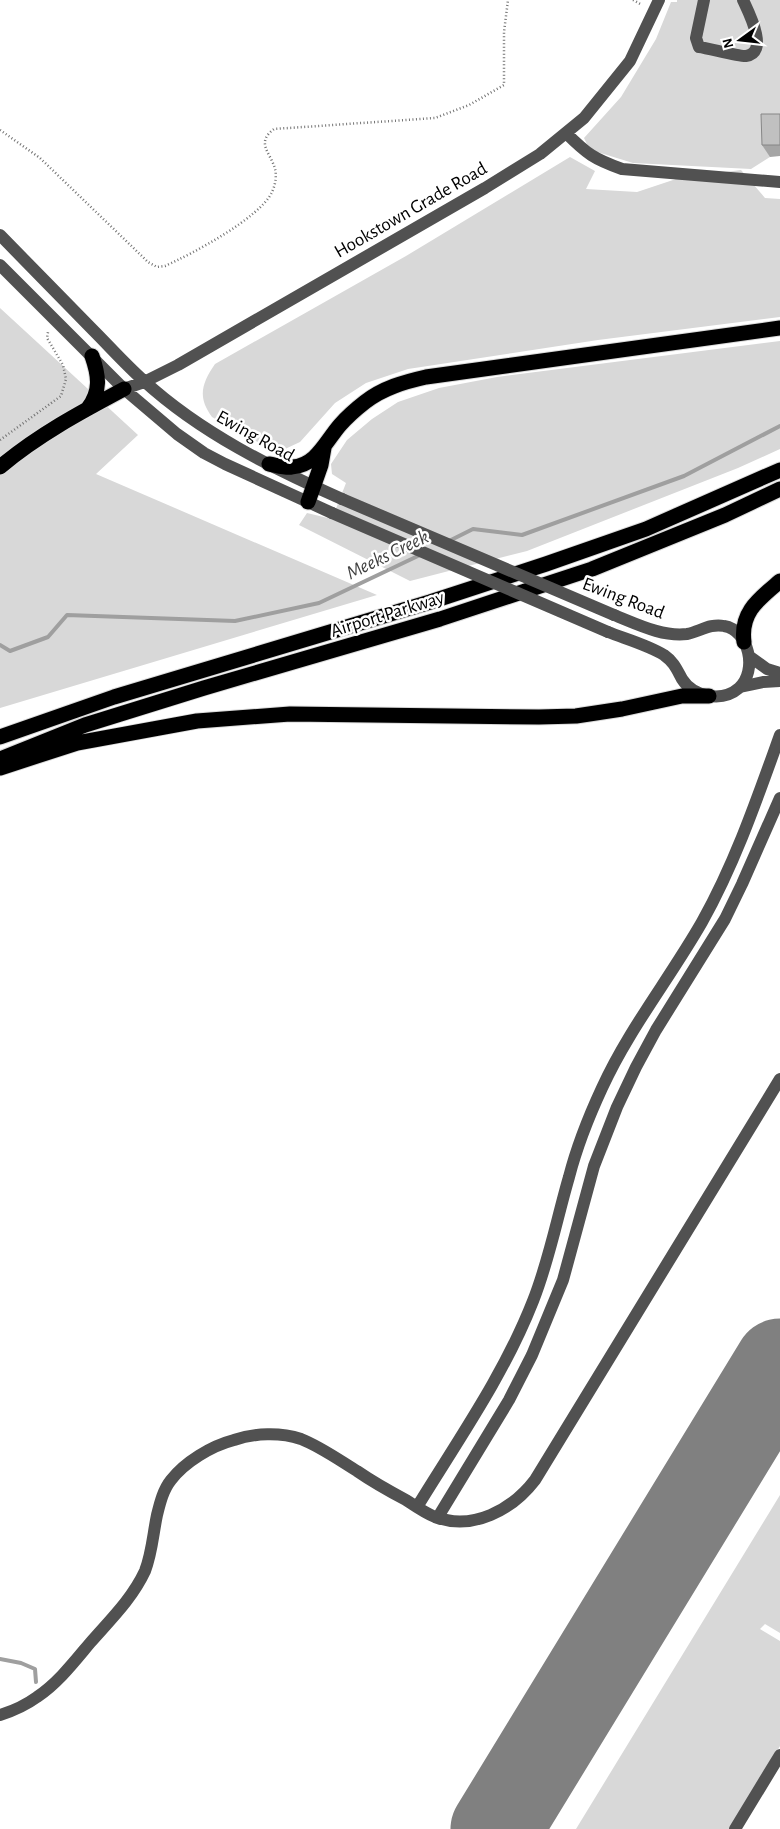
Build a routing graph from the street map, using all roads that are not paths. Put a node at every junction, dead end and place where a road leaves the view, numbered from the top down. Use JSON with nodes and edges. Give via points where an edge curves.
{"nodes":[{"id":1,"x":658,"y":0,"type":"edge"},
{"id":2,"x":704,"y":0,"type":"edge"},
{"id":3,"x":743,"y":0,"type":"edge"},
{"id":4,"x":566,"y":133,"type":"junction"},
{"id":5,"x":780,"y":182,"type":"edge"},
{"id":6,"x":0,"y":235,"type":"edge"},
{"id":7,"x":0,"y":265,"type":"edge"},
{"id":8,"x":780,"y":328,"type":"edge"},
{"id":9,"x":92,"y":356,"type":"junction"},
{"id":10,"x":144,"y":382,"type":"junction"},
{"id":11,"x":124,"y":389,"type":"junction"},
{"id":12,"x":88,"y":408,"type":"junction"},
{"id":13,"x":324,"y":448,"type":"junction"},
{"id":14,"x":269,"y":464,"type":"junction"},
{"id":15,"x":0,"y":467,"type":"edge"},
{"id":16,"x":780,"y":470,"type":"edge"},
{"id":17,"x":313,"y":486,"type":"junction"},
{"id":18,"x":780,"y":489,"type":"edge"},
{"id":19,"x":308,"y":502,"type":"junction"},
{"id":20,"x":780,"y":581,"type":"edge"},
{"id":21,"x":746,"y":649,"type":"junction"},
{"id":22,"x":780,"y":673,"type":"edge"},
{"id":23,"x":780,"y":681,"type":"edge"},
{"id":24,"x":740,"y":687,"type":"junction"},
{"id":25,"x":708,"y":696,"type":"junction"},
{"id":26,"x":780,"y":735,"type":"edge"},
{"id":27,"x":0,"y":737,"type":"edge"},
{"id":28,"x":0,"y":759,"type":"edge"},
{"id":29,"x":0,"y":768,"type":"edge"},
{"id":30,"x":780,"y":798,"type":"edge"},
{"id":31,"x":780,"y":1079,"type":"edge"},
{"id":32,"x":417,"y":1507,"type":"junction"},
{"id":33,"x":438,"y":1518,"type":"junction"},
{"id":34,"x":0,"y":1715,"type":"edge"},
{"id":35,"x":780,"y":1755,"type":"edge"},
{"id":36,"x":735,"y":1829,"type":"edge"}],
"edges":[{"from":1,"to":4,"type":"street","name":"Hookstown Grade Road","via":[[630,61],[584,118]]},
{"from":2,"to":3,"type":"street","via":[[696,38],[699,46],[746,56],[754,53],[757,46],[756,33]]},
{"from":4,"to":5,"type":"street","via":[[587,154],[622,169]]},
{"from":4,"to":10,"type":"street","name":"Hookstown Grade Road","via":[[540,154],[485,188]]},
{"from":6,"to":10,"type":"street","name":"Ewing Road"},
{"from":7,"to":9,"type":"street","name":"Ewing Road"},
{"from":8,"to":13,"type":"highway","via":[[409,381],[365,402],[340,425]]},
{"from":9,"to":11,"type":"street","name":"Ewing Road"},
{"from":9,"to":12,"type":"highway","via":[[98,388]]},
{"from":10,"to":11,"type":"street","name":"Hookstown Grade Road"},
{"from":10,"to":14,"type":"street","name":"Ewing Road","via":[[207,430]]},
{"from":11,"to":12,"type":"highway"},
{"from":11,"to":19,"type":"street","name":"Ewing Road","via":[[204,453],[251,478]]},
{"from":12,"to":15,"type":"highway","via":[[24,446]]},
{"from":13,"to":14,"type":"highway","via":[[305,463],[292,468]]},
{"from":13,"to":17,"type":"highway"},
{"from":14,"to":17,"type":"street","name":"Ewing Road"},
{"from":16,"to":27,"type":"highway","name":"Airport Parkway","via":[[646,529],[546,564],[114,697]]},
{"from":17,"to":19,"type":"highway"},
{"from":17,"to":21,"type":"street","name":"Ewing Road","bridge":true,"via":[[656,631],[690,634],[713,626],[724,626],[734,630]]},
{"from":18,"to":28,"type":"highway","name":"Airport Parkway","via":[[592,569],[440,619],[85,725]]},
{"from":19,"to":25,"type":"street","name":"Ewing Road","bridge":true,"via":[[662,653],[690,688]]},
{"from":20,"to":21,"type":"highway","via":[[759,599],[743,624]]},
{"from":21,"to":22,"type":"street","name":"Ewing Road","via":[[767,669]]},
{"from":21,"to":24,"type":"street","via":[[749,669]]},
{"from":23,"to":24,"type":"street"},
{"from":24,"to":25,"type":"street","via":[[720,696]]},
{"from":25,"to":29,"type":"highway","via":[[682,696],[576,716],[290,714],[197,721],[77,743]]},
{"from":26,"to":32,"type":"street","via":[[716,896],[624,1044],[594,1106],[573,1162],[545,1267],[522,1327],[487,1395]]},
{"from":30,"to":33,"type":"street","via":[[729,911],[652,1036],[617,1107],[594,1166],[563,1280],[532,1355],[509,1400]]},
{"from":31,"to":33,"type":"street","via":[[528,1488],[512,1503],[489,1516],[458,1521]]},
{"from":32,"to":33,"type":"street"},
{"from":32,"to":34,"type":"street","via":[[300,1439],[268,1434],[223,1444],[186,1465],[170,1481],[161,1499],[145,1569],[119,1611],[48,1688],[28,1703]]},
{"from":35,"to":36,"type":"street"}]}
